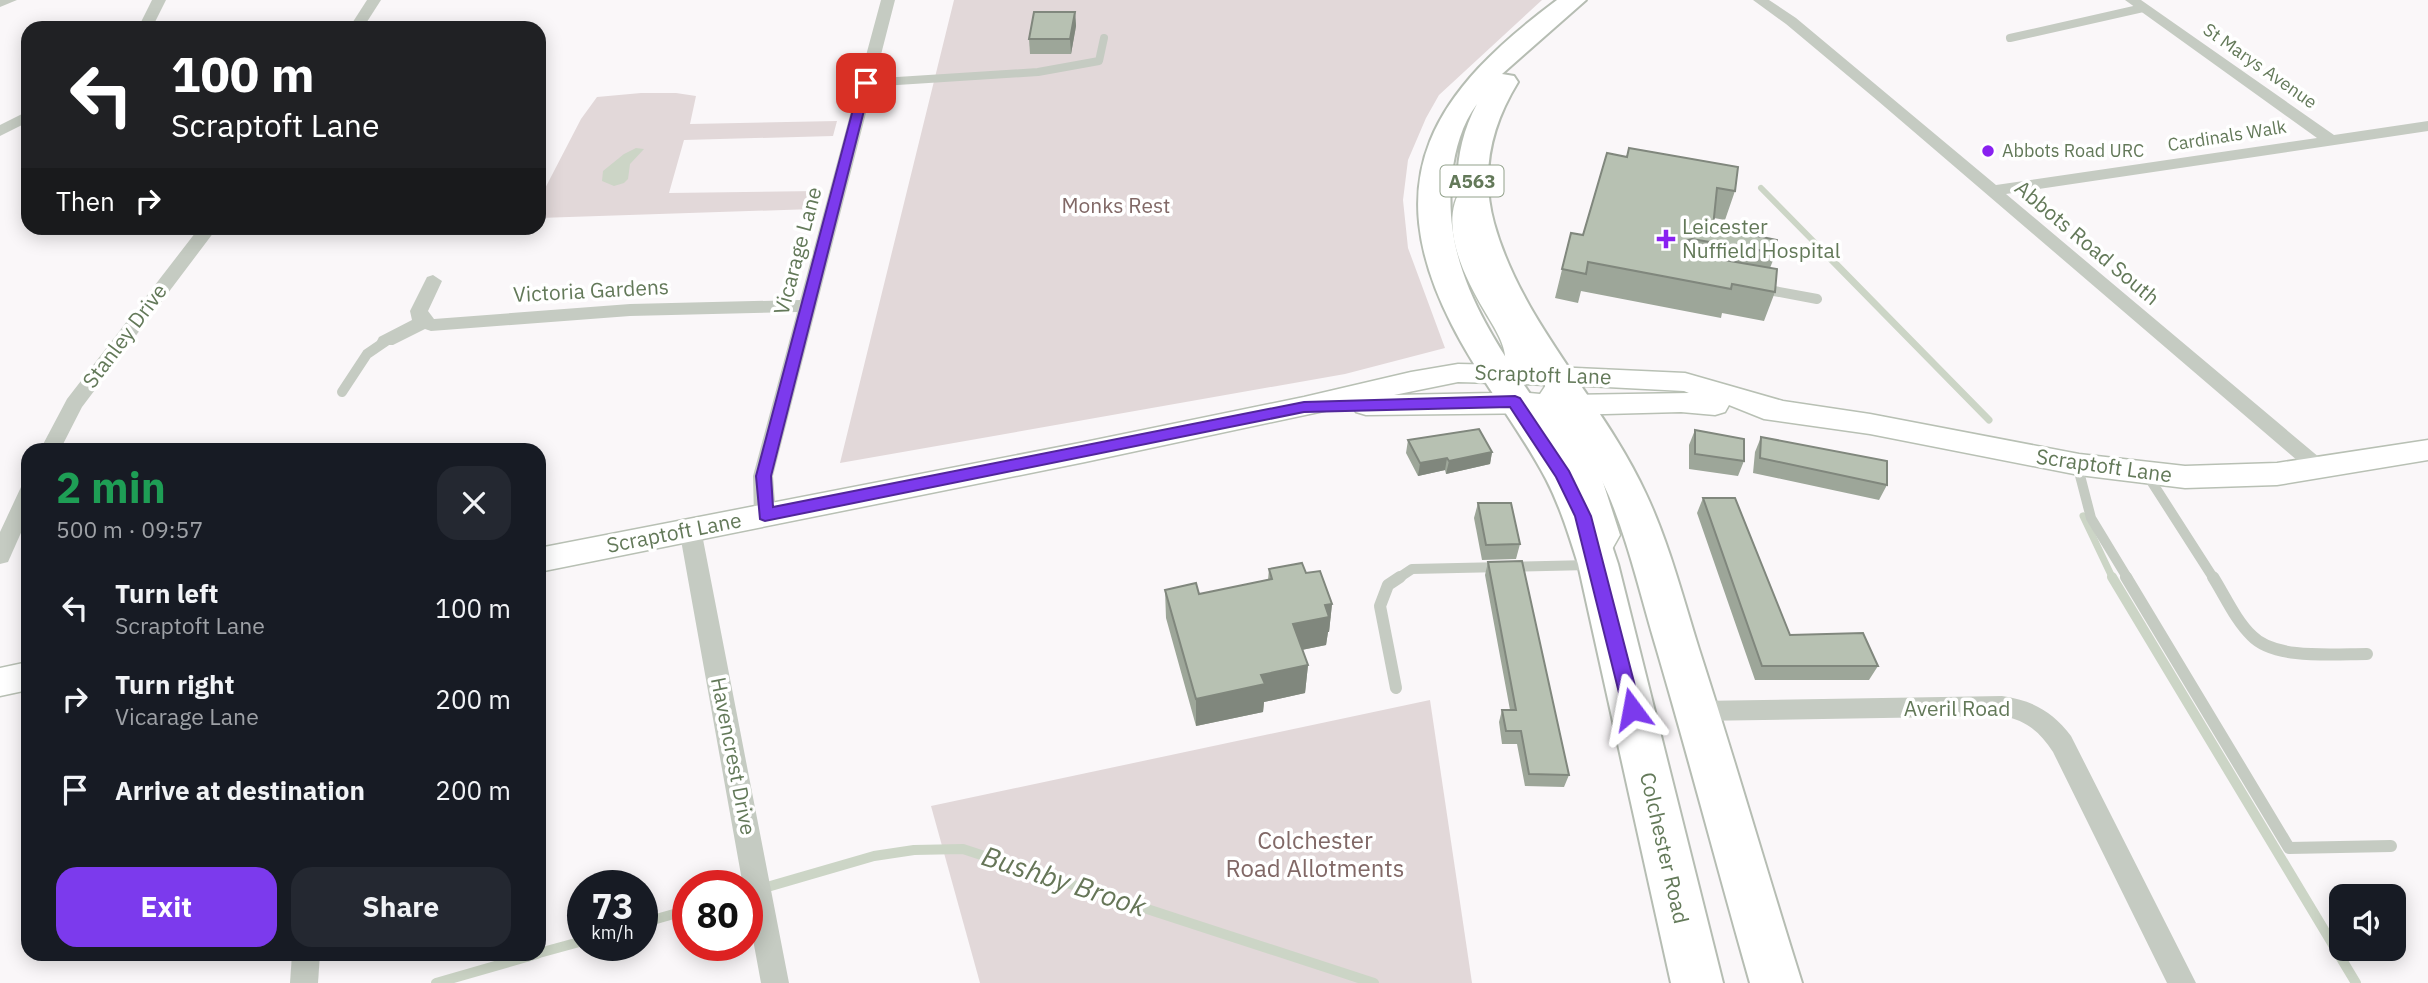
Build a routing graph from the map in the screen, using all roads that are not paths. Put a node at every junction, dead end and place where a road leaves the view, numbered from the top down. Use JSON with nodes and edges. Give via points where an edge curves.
{"nodes":[{"id":1,"x":10,"y":0,"type":"edge"},
{"id":2,"x":159,"y":0,"type":"edge"},
{"id":3,"x":374,"y":0,"type":"edge"},
{"id":4,"x":888,"y":0,"type":"edge"},
{"id":5,"x":1575,"y":0,"type":"edge"},
{"id":6,"x":1760,"y":0,"type":"edge"},
{"id":7,"x":0,"y":3,"type":"edge"},
{"id":8,"x":2138,"y":4,"type":"edge"},
{"id":9,"x":148,"y":21,"type":"edge"},
{"id":10,"x":360,"y":21,"type":"edge"},
{"id":11,"x":1104,"y":38,"type":"dead end"},
{"id":12,"x":2010,"y":38,"type":"dead end"},
{"id":13,"x":866,"y":83,"type":"junction"},
{"id":14,"x":21,"y":120,"type":"edge"},
{"id":15,"x":2428,"y":126,"type":"edge"},
{"id":16,"x":0,"y":131,"type":"edge"},
{"id":17,"x":2331,"y":140,"type":"junction"},
{"id":18,"x":1990,"y":191,"type":"junction"},
{"id":19,"x":203,"y":235,"type":"edge"},
{"id":20,"x":433,"y":281,"type":"dead end"},
{"id":21,"x":1749,"y":287,"type":"edge"},
{"id":22,"x":1816,"y":299,"type":"dead end"},
{"id":23,"x":808,"y":306,"type":"junction"},
{"id":24,"x":424,"y":323,"type":"junction"},
{"id":25,"x":386,"y":341,"type":"joint"},
{"id":26,"x":1528,"y":391,"type":"junction"},
{"id":27,"x":342,"y":392,"type":"dead end"},
{"id":28,"x":1304,"y":407,"type":"junction"},
{"id":29,"x":1782,"y":411,"type":"junction"},
{"id":30,"x":54,"y":443,"type":"edge"},
{"id":31,"x":2428,"y":450,"type":"edge"},
{"id":32,"x":2077,"y":464,"type":"junction"},
{"id":33,"x":2319,"y":468,"type":"junction"},
{"id":34,"x":2146,"y":473,"type":"junction"},
{"id":35,"x":21,"y":509,"type":"edge"},
{"id":36,"x":765,"y":515,"type":"junction"},
{"id":37,"x":691,"y":529,"type":"junction"},
{"id":38,"x":0,"y":556,"type":"edge"},
{"id":39,"x":546,"y":559,"type":"edge"},
{"id":40,"x":1596,"y":559,"type":"junction"},
{"id":41,"x":2367,"y":654,"type":"dead end"},
{"id":42,"x":21,"y":678,"type":"edge"},
{"id":43,"x":0,"y":682,"type":"edge"},
{"id":44,"x":1396,"y":688,"type":"dead end"},
{"id":45,"x":1697,"y":711,"type":"junction"},
{"id":46,"x":2391,"y":846,"type":"dead end"},
{"id":47,"x":306,"y":961,"type":"edge"},
{"id":48,"x":304,"y":983,"type":"edge"},
{"id":49,"x":775,"y":983,"type":"edge"},
{"id":50,"x":1697,"y":983,"type":"edge"},
{"id":51,"x":1776,"y":983,"type":"edge"},
{"id":52,"x":2182,"y":983,"type":"edge"}],
"edges":[{"from":1,"to":7,"type":"street"},
{"from":2,"to":9,"type":"street"},
{"from":3,"to":10,"type":"street"},
{"from":4,"to":13,"type":"street","name":"Vicarage Lane"},
{"from":5,"to":26,"type":"highway","number":"A563","via":[[1486,107],[1474,151],[1472,187],[1483,241],[1496,277],[1518,315]]},
{"from":5,"to":26,"type":"highway","number":"A563","via":[[1523,38],[1462,103],[1444,142],[1433,187],[1438,251],[1450,285]]},
{"from":6,"to":18,"type":"street","name":"Abbots Road South","via":[[1832,55]]},
{"from":8,"to":12,"type":"lane"},
{"from":8,"to":17,"type":"street","name":"St Marys Avenue"},
{"from":11,"to":13,"type":"lane","via":[[1099,61],[1082,66]]},
{"from":13,"to":23,"type":"street","name":"Vicarage Lane"},
{"from":14,"to":16,"type":"street"},
{"from":15,"to":17,"type":"street","name":"Cardinals Walk"},
{"from":17,"to":18,"type":"street","name":"Cardinals Walk"},
{"from":18,"to":33,"type":"street","name":"Abbots Road South"},
{"from":19,"to":30,"type":"street","name":"Stanley Drive","via":[[74,404]]},
{"from":20,"to":24,"type":"street","via":[[419,311]]},
{"from":21,"to":22,"type":"lane"},
{"from":23,"to":24,"type":"street","name":"Victoria Gardens","via":[[617,311],[440,326]]},
{"from":23,"to":36,"type":"street","name":"Vicarage Lane","via":[[764,476]]},
{"from":24,"to":25,"type":"street"},
{"from":25,"to":27,"type":"lane","via":[[367,354]]},
{"from":26,"to":28,"type":"street","name":"Scraptoft Lane"},
{"from":26,"to":28,"type":"street","name":"Scraptoft Lane","via":[[1458,373]]},
{"from":26,"to":29,"type":"street","name":"Scraptoft Lane"},
{"from":26,"to":29,"type":"street","name":"Scraptoft Lane","via":[[1603,377],[1685,382]]},
{"from":26,"to":40,"type":"highway","name":"Colchester Road","number":"A563","via":[[1583,516]]},
{"from":26,"to":45,"type":"highway","number":"A563","via":[[1618,474]]},
{"from":28,"to":36,"type":"street","name":"Scraptoft Lane"},
{"from":29,"to":32,"type":"street","name":"Scraptoft Lane"},
{"from":31,"to":33,"type":"street","name":"Scraptoft Lane"},
{"from":32,"to":34,"type":"street","name":"Scraptoft Lane"},
{"from":32,"to":46,"type":"lane","via":[[2091,518],[2289,848]]},
{"from":33,"to":34,"type":"street","name":"Scraptoft Lane","via":[[2228,478]]},
{"from":34,"to":41,"type":"lane","via":[[2252,637],[2272,649],[2297,653]]},
{"from":35,"to":38,"type":"street"},
{"from":36,"to":37,"type":"street","name":"Scraptoft Lane"},
{"from":37,"to":39,"type":"street","name":"Scraptoft Lane"},
{"from":37,"to":49,"type":"street","name":"Havencrest Drive"},
{"from":40,"to":44,"type":"lane","via":[[1412,569],[1388,584],[1380,606]]},
{"from":40,"to":50,"type":"highway","name":"Colchester Road","number":"A563"},
{"from":42,"to":43,"type":"street"},
{"from":45,"to":51,"type":"highway","number":"A563"},
{"from":45,"to":52,"type":"street","name":"Averil Road","via":[[2002,706],[2030,712],[2043,720],[2062,744]]},
{"from":47,"to":48,"type":"street"}]}
